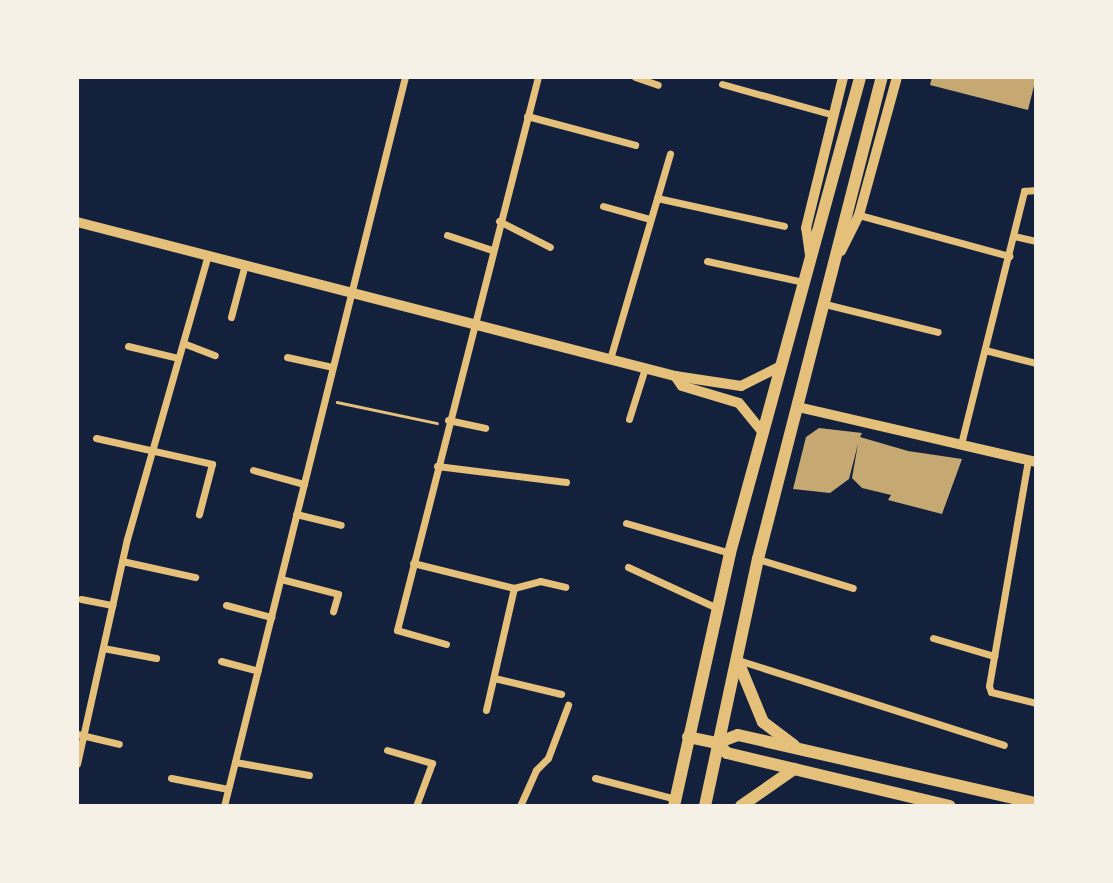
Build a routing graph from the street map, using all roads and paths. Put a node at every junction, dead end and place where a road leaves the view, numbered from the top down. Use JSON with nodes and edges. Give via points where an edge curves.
{"nodes":[{"id":1,"x":405,"y":77,"type":"edge"},
{"id":2,"x":538,"y":77,"type":"edge"},
{"id":3,"x":635,"y":77,"type":"edge"},
{"id":4,"x":844,"y":77,"type":"edge"},
{"id":5,"x":860,"y":77,"type":"edge"},
{"id":6,"x":882,"y":77,"type":"edge"},
{"id":7,"x":897,"y":77,"type":"edge"},
{"id":8,"x":722,"y":84,"type":"dead end"},
{"id":9,"x":658,"y":85,"type":"dead end"},
{"id":10,"x":834,"y":115,"type":"junction"},
{"id":11,"x":527,"y":116,"type":"junction"},
{"id":12,"x":635,"y":145,"type":"dead end"},
{"id":13,"x":670,"y":154,"type":"dead end"},
{"id":14,"x":1036,"y":190,"type":"edge"},
{"id":15,"x":657,"y":198,"type":"junction"},
{"id":16,"x":603,"y":206,"type":"dead end"},
{"id":17,"x":859,"y":215,"type":"junction"},
{"id":18,"x":650,"y":219,"type":"junction"},
{"id":19,"x":499,"y":221,"type":"junction"},
{"id":20,"x":77,"y":222,"type":"edge"},
{"id":21,"x":784,"y":226,"type":"dead end"},
{"id":22,"x":447,"y":235,"type":"dead end"},
{"id":23,"x":1014,"y":236,"type":"junction"},
{"id":24,"x":1036,"y":241,"type":"edge"},
{"id":25,"x":550,"y":247,"type":"dead end"},
{"id":26,"x":492,"y":250,"type":"junction"},
{"id":27,"x":208,"y":255,"type":"junction"},
{"id":28,"x":810,"y":255,"type":"junction"},
{"id":29,"x":1009,"y":256,"type":"junction"},
{"id":30,"x":838,"y":257,"type":"junction"},
{"id":31,"x":707,"y":261,"type":"dead end"},
{"id":32,"x":245,"y":264,"type":"junction"},
{"id":33,"x":803,"y":282,"type":"junction"},
{"id":34,"x":351,"y":290,"type":"junction"},
{"id":35,"x":825,"y":304,"type":"junction"},
{"id":36,"x":231,"y":317,"type":"dead end"},
{"id":37,"x":472,"y":321,"type":"junction"},
{"id":38,"x":938,"y":332,"type":"dead end"},
{"id":39,"x":183,"y":343,"type":"junction"},
{"id":40,"x":128,"y":346,"type":"dead end"},
{"id":41,"x":985,"y":350,"type":"junction"},
{"id":42,"x":215,"y":355,"type":"dead end"},
{"id":43,"x":287,"y":357,"type":"dead end"},
{"id":44,"x":178,"y":359,"type":"junction"},
{"id":45,"x":610,"y":359,"type":"junction"},
{"id":46,"x":1036,"y":363,"type":"edge"},
{"id":47,"x":332,"y":367,"type":"junction"},
{"id":48,"x":779,"y":367,"type":"junction"},
{"id":49,"x":645,"y":368,"type":"junction"},
{"id":50,"x":675,"y":376,"type":"junction"},
{"id":51,"x":324,"y":399,"type":"junction"},
{"id":52,"x":798,"y":407,"type":"junction"},
{"id":53,"x":629,"y":419,"type":"dead end"},
{"id":54,"x":447,"y":423,"type":"junction"},
{"id":55,"x":485,"y":428,"type":"dead end"},
{"id":56,"x":762,"y":430,"type":"junction"},
{"id":57,"x":96,"y":438,"type":"dead end"},
{"id":58,"x":961,"y":444,"type":"junction"},
{"id":59,"x":152,"y":449,"type":"junction"},
{"id":60,"x":1032,"y":461,"type":"edge"},
{"id":61,"x":437,"y":466,"type":"junction"},
{"id":62,"x":253,"y":470,"type":"dead end"},
{"id":63,"x":566,"y":482,"type":"dead end"},
{"id":64,"x":304,"y":484,"type":"junction"},
{"id":65,"x":199,"y":514,"type":"dead end"},
{"id":66,"x":296,"y":514,"type":"junction"},
{"id":67,"x":626,"y":523,"type":"dead end"},
{"id":68,"x":341,"y":525,"type":"dead end"},
{"id":69,"x":730,"y":553,"type":"junction"},
{"id":70,"x":758,"y":559,"type":"junction"},
{"id":71,"x":122,"y":561,"type":"junction"},
{"id":72,"x":413,"y":563,"type":"junction"},
{"id":73,"x":628,"y":567,"type":"dead end"},
{"id":74,"x":195,"y":577,"type":"dead end"},
{"id":75,"x":281,"y":579,"type":"junction"},
{"id":76,"x":565,"y":587,"type":"dead end"},
{"id":77,"x":514,"y":588,"type":"junction"},
{"id":78,"x":853,"y":588,"type":"dead end"},
{"id":79,"x":81,"y":598,"type":"dead end"},
{"id":80,"x":112,"y":605,"type":"junction"},
{"id":81,"x":226,"y":605,"type":"dead end"},
{"id":82,"x":718,"y":608,"type":"junction"},
{"id":83,"x":333,"y":611,"type":"dead end"},
{"id":84,"x":271,"y":617,"type":"junction"},
{"id":85,"x":933,"y":638,"type":"dead end"},
{"id":86,"x":446,"y":644,"type":"dead end"},
{"id":87,"x":103,"y":648,"type":"junction"},
{"id":88,"x":994,"y":656,"type":"junction"},
{"id":89,"x":156,"y":658,"type":"dead end"},
{"id":90,"x":737,"y":659,"type":"junction"},
{"id":91,"x":221,"y":660,"type":"dead end"},
{"id":92,"x":258,"y":671,"type":"junction"},
{"id":93,"x":494,"y":678,"type":"junction"},
{"id":94,"x":561,"y":694,"type":"dead end"},
{"id":95,"x":1036,"y":703,"type":"edge"},
{"id":96,"x":568,"y":705,"type":"dead end"},
{"id":97,"x":486,"y":710,"type":"dead end"},
{"id":98,"x":80,"y":735,"type":"edge"},
{"id":99,"x":688,"y":737,"type":"junction"},
{"id":100,"x":718,"y":743,"type":"junction"},
{"id":101,"x":119,"y":744,"type":"dead end"},
{"id":102,"x":1004,"y":745,"type":"dead end"},
{"id":103,"x":797,"y":747,"type":"junction"},
{"id":104,"x":387,"y":750,"type":"dead end"},
{"id":105,"x":235,"y":762,"type":"junction"},
{"id":106,"x":77,"y":764,"type":"edge"},
{"id":107,"x":794,"y":769,"type":"junction"},
{"id":108,"x":309,"y":775,"type":"dead end"},
{"id":109,"x":172,"y":778,"type":"dead end"},
{"id":110,"x":595,"y":778,"type":"dead end"},
{"id":111,"x":228,"y":789,"type":"junction"},
{"id":112,"x":1036,"y":803,"type":"edge"},
{"id":113,"x":674,"y":804,"type":"edge"},
{"id":114,"x":224,"y":806,"type":"edge"},
{"id":115,"x":416,"y":806,"type":"edge"},
{"id":116,"x":520,"y":806,"type":"edge"},
{"id":117,"x":705,"y":806,"type":"edge"},
{"id":118,"x":741,"y":806,"type":"edge"},
{"id":119,"x":950,"y":806,"type":"edge"}],
"edges":[{"from":1,"to":34,"type":"street"},
{"from":2,"to":11,"type":"street"},
{"from":3,"to":9,"type":"street"},
{"from":4,"to":10,"type":"street"},
{"from":5,"to":28,"type":"main road"},
{"from":6,"to":30,"type":"main road"},
{"from":7,"to":17,"type":"street"},
{"from":8,"to":10,"type":"street"},
{"from":10,"to":28,"type":"street","via":[[806,228]]},
{"from":11,"to":12,"type":"street"},
{"from":11,"to":19,"type":"street"},
{"from":13,"to":15,"type":"street"},
{"from":14,"to":23,"type":"street","via":[[1024,191]]},
{"from":15,"to":18,"type":"street"},
{"from":15,"to":21,"type":"street"},
{"from":16,"to":18,"type":"street"},
{"from":17,"to":29,"type":"street"},
{"from":17,"to":30,"type":"street"},
{"from":18,"to":45,"type":"street"},
{"from":19,"to":25,"type":"street"},
{"from":19,"to":26,"type":"street"},
{"from":20,"to":27,"type":"street"},
{"from":22,"to":26,"type":"street"},
{"from":23,"to":24,"type":"street"},
{"from":23,"to":29,"type":"street"},
{"from":26,"to":37,"type":"street"},
{"from":27,"to":32,"type":"street"},
{"from":27,"to":39,"type":"street"},
{"from":28,"to":33,"type":"main road"},
{"from":29,"to":41,"type":"street"},
{"from":30,"to":35,"type":"main road"},
{"from":31,"to":33,"type":"street"},
{"from":32,"to":34,"type":"street"},
{"from":32,"to":36,"type":"street"},
{"from":33,"to":48,"type":"main road"},
{"from":34,"to":37,"type":"street"},
{"from":34,"to":47,"type":"street"},
{"from":35,"to":38,"type":"street"},
{"from":35,"to":52,"type":"main road"},
{"from":37,"to":45,"type":"street"},
{"from":37,"to":54,"type":"street"},
{"from":39,"to":42,"type":"street"},
{"from":39,"to":44,"type":"street"},
{"from":40,"to":44,"type":"street"},
{"from":41,"to":46,"type":"street"},
{"from":41,"to":58,"type":"street"},
{"from":43,"to":47,"type":"street"},
{"from":44,"to":59,"type":"street"},
{"from":45,"to":49,"type":"street"},
{"from":47,"to":51,"type":"street"},
{"from":48,"to":50,"type":"street","via":[[741,386]]},
{"from":48,"to":56,"type":"main road"},
{"from":49,"to":50,"type":"street"},
{"from":49,"to":53,"type":"street"},
{"from":50,"to":56,"type":"street","via":[[682,386],[739,403]]},
{"from":51,"to":54,"type":"path"},
{"from":51,"to":64,"type":"street"},
{"from":52,"to":58,"type":"street"},
{"from":52,"to":70,"type":"main road"},
{"from":54,"to":55,"type":"street"},
{"from":54,"to":61,"type":"street"},
{"from":56,"to":69,"type":"main road"},
{"from":57,"to":59,"type":"street"},
{"from":58,"to":60,"type":"street"},
{"from":59,"to":65,"type":"street","via":[[212,464]]},
{"from":59,"to":71,"type":"street"},
{"from":60,"to":88,"type":"street"},
{"from":61,"to":63,"type":"street"},
{"from":61,"to":72,"type":"street"},
{"from":62,"to":64,"type":"street"},
{"from":64,"to":66,"type":"street"},
{"from":66,"to":68,"type":"street"},
{"from":66,"to":75,"type":"street"},
{"from":67,"to":69,"type":"street"},
{"from":69,"to":82,"type":"main road"},
{"from":70,"to":78,"type":"street"},
{"from":70,"to":90,"type":"main road"},
{"from":71,"to":74,"type":"street"},
{"from":71,"to":80,"type":"street"},
{"from":72,"to":77,"type":"street"},
{"from":72,"to":86,"type":"street","via":[[397,630]]},
{"from":73,"to":82,"type":"street"},
{"from":75,"to":83,"type":"street","via":[[338,594]]},
{"from":75,"to":84,"type":"street"},
{"from":76,"to":77,"type":"street","via":[[540,581]]},
{"from":77,"to":93,"type":"street"},
{"from":79,"to":80,"type":"street"},
{"from":80,"to":87,"type":"street"},
{"from":81,"to":84,"type":"street"},
{"from":82,"to":99,"type":"main road"},
{"from":84,"to":92,"type":"street"},
{"from":85,"to":88,"type":"street"},
{"from":87,"to":89,"type":"street"},
{"from":87,"to":98,"type":"street"},
{"from":88,"to":95,"type":"street","via":[[991,692]]},
{"from":90,"to":100,"type":"main road"},
{"from":90,"to":102,"type":"street"},
{"from":90,"to":103,"type":"main road","via":[[763,722]]},
{"from":91,"to":92,"type":"street"},
{"from":92,"to":105,"type":"street"},
{"from":93,"to":94,"type":"street"},
{"from":93,"to":97,"type":"street"},
{"from":96,"to":116,"type":"street","via":[[548,758],[536,770]]},
{"from":98,"to":101,"type":"street"},
{"from":98,"to":106,"type":"street"},
{"from":99,"to":100,"type":"main road"},
{"from":99,"to":113,"type":"main road"},
{"from":100,"to":103,"type":"main road","via":[[738,735]]},
{"from":100,"to":107,"type":"main road","via":[[727,753]]},
{"from":100,"to":117,"type":"main road"},
{"from":103,"to":112,"type":"main road"},
{"from":104,"to":115,"type":"street","via":[[432,763]]},
{"from":105,"to":108,"type":"street"},
{"from":105,"to":111,"type":"street"},
{"from":107,"to":118,"type":"main road"},
{"from":107,"to":119,"type":"main road"},
{"from":109,"to":111,"type":"street"},
{"from":110,"to":113,"type":"street"},
{"from":111,"to":114,"type":"street"}]}
